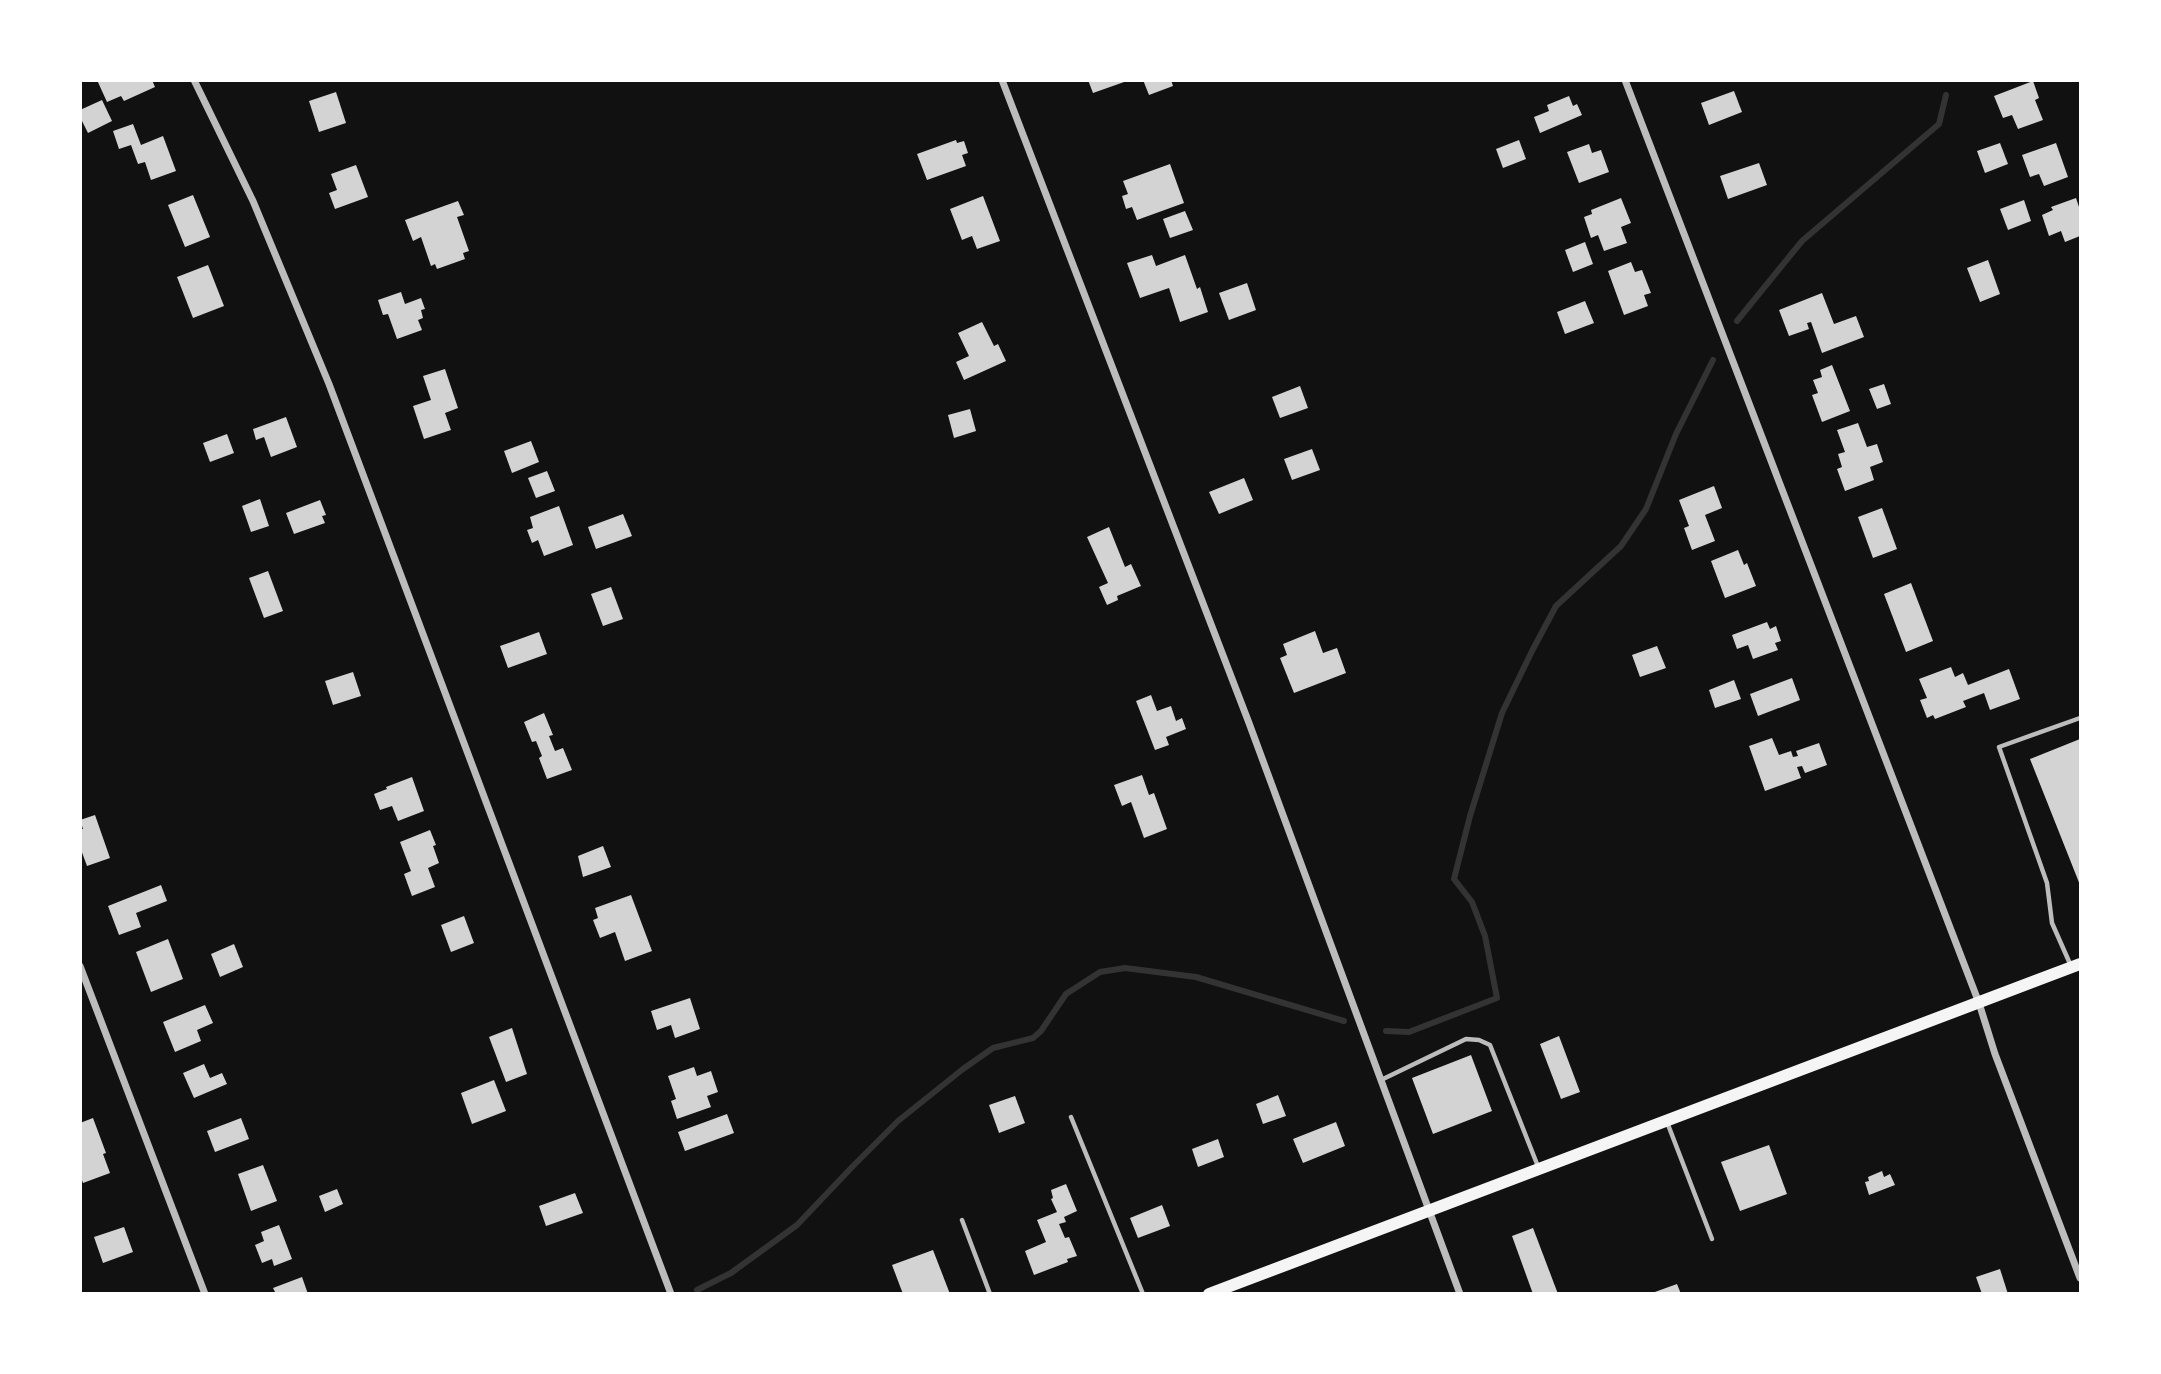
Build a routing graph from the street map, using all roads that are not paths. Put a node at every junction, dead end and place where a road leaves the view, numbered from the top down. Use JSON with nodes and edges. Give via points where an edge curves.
{"nodes":[{"id":1,"x":194,"y":80,"type":"edge"},
{"id":2,"x":1002,"y":80,"type":"edge"},
{"id":3,"x":1625,"y":80,"type":"edge"},
{"id":4,"x":2081,"y":718,"type":"edge"},
{"id":5,"x":2076,"y":966,"type":"edge"},
{"id":6,"x":80,"y":967,"type":"edge"},
{"id":7,"x":1979,"y":1003,"type":"junction"},
{"id":8,"x":1381,"y":1080,"type":"junction"},
{"id":9,"x":1072,"y":1117,"type":"dead end"},
{"id":10,"x":1667,"y":1121,"type":"junction"},
{"id":11,"x":1539,"y":1170,"type":"junction"},
{"id":12,"x":1429,"y":1211,"type":"junction"},
{"id":13,"x":962,"y":1220,"type":"dead end"},
{"id":14,"x":1712,"y":1239,"type":"dead end"},
{"id":15,"x":2081,"y":1278,"type":"edge"},
{"id":16,"x":205,"y":1293,"type":"edge"},
{"id":17,"x":671,"y":1293,"type":"edge"},
{"id":18,"x":990,"y":1293,"type":"edge"},
{"id":19,"x":1143,"y":1293,"type":"edge"},
{"id":20,"x":1209,"y":1293,"type":"edge"},
{"id":21,"x":1460,"y":1293,"type":"edge"}],
"edges":[{"from":1,"to":17,"type":"street","via":[[253,201],[329,384]]},
{"from":2,"to":8,"type":"street"},
{"from":3,"to":7,"type":"street"},
{"from":4,"to":5,"type":"lane","via":[[1999,747],[2047,883],[2052,923]]},
{"from":5,"to":7,"type":"main road"},
{"from":6,"to":16,"type":"street"},
{"from":7,"to":10,"type":"main road"},
{"from":7,"to":15,"type":"street"},
{"from":8,"to":11,"type":"lane","via":[[1465,1038],[1490,1045]]},
{"from":8,"to":12,"type":"street"},
{"from":9,"to":19,"type":"lane"},
{"from":10,"to":11,"type":"main road"},
{"from":10,"to":14,"type":"lane"},
{"from":11,"to":12,"type":"main road"},
{"from":12,"to":20,"type":"main road"},
{"from":12,"to":21,"type":"street"},
{"from":13,"to":18,"type":"lane"}]}
